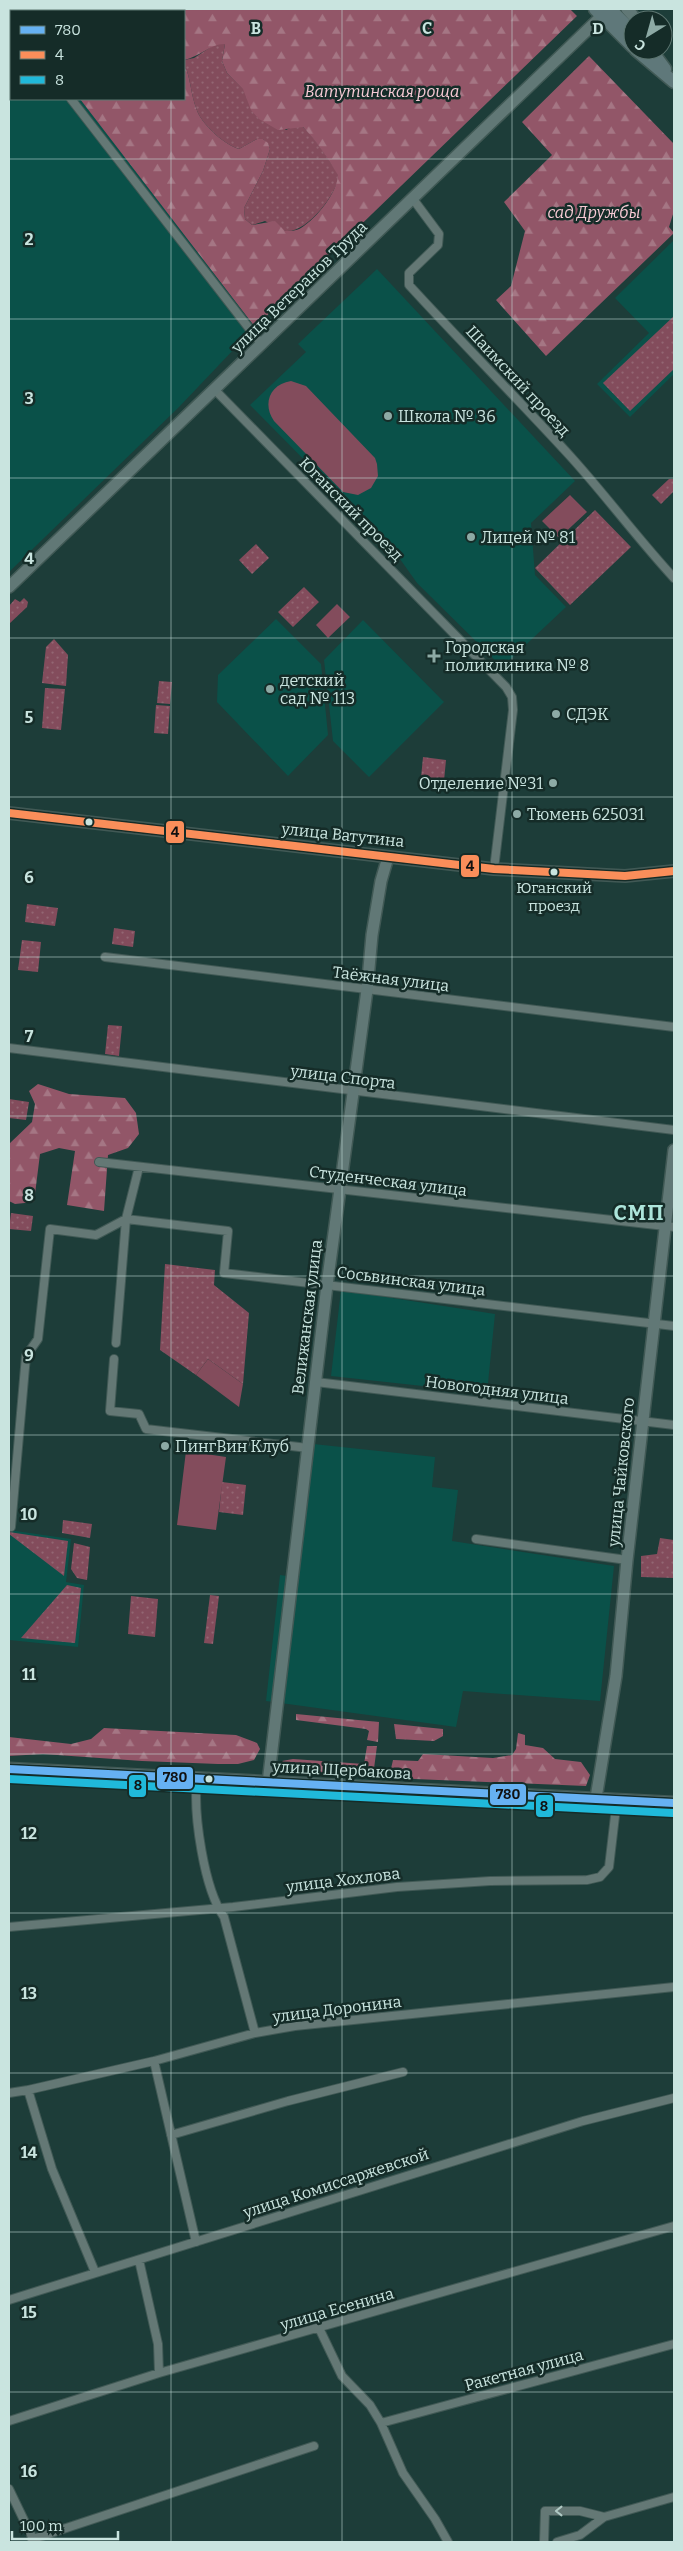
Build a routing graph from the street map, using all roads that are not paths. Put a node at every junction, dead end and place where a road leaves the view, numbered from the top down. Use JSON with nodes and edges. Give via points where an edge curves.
{"nodes":[{"id":1,"x":604,"y":11,"type":"edge"},
{"id":2,"x":623,"y":25,"type":"edge"},
{"id":3,"x":623,"y":35,"type":"edge"},
{"id":4,"x":648,"y":60,"type":"edge"},
{"id":5,"x":659,"y":60,"type":"edge"},
{"id":6,"x":672,"y":79,"type":"edge"},
{"id":7,"x":72,"y":100,"type":"edge"},
{"id":8,"x":414,"y":199,"type":"junction"},
{"id":9,"x":262,"y":345,"type":"junction"},
{"id":10,"x":215,"y":390,"type":"junction"},
{"id":11,"x":674,"y":578,"type":"edge"},
{"id":12,"x":9,"y":588,"type":"edge"},
{"id":13,"x":9,"y":813,"type":"edge"},
{"id":14,"x":388,"y":857,"type":"junction"},
{"id":15,"x":494,"y":869,"type":"junction"},
{"id":16,"x":674,"y":871,"type":"edge"},
{"id":17,"x":105,"y":958,"type":"dead end"},
{"id":18,"x":367,"y":990,"type":"junction"},
{"id":19,"x":674,"y":1027,"type":"edge"},
{"id":20,"x":9,"y":1048,"type":"edge"},
{"id":21,"x":354,"y":1092,"type":"junction"},
{"id":22,"x":674,"y":1130,"type":"edge"},
{"id":23,"x":674,"y":1150,"type":"edge"},
{"id":24,"x":99,"y":1162,"type":"dead end"},
{"id":25,"x":139,"y":1167,"type":"junction"},
{"id":26,"x":340,"y":1190,"type":"junction"},
{"id":27,"x":126,"y":1219,"type":"junction"},
{"id":28,"x":670,"y":1226,"type":"edge"},
{"id":29,"x":327,"y":1285,"type":"junction"},
{"id":30,"x":654,"y":1324,"type":"junction"},
{"id":31,"x":674,"y":1326,"type":"edge"},
{"id":32,"x":116,"y":1343,"type":"dead end"},
{"id":33,"x":114,"y":1359,"type":"dead end"},
{"id":34,"x":316,"y":1382,"type":"junction"},
{"id":35,"x":643,"y":1421,"type":"junction"},
{"id":36,"x":674,"y":1425,"type":"edge"},
{"id":37,"x":308,"y":1448,"type":"junction"},
{"id":38,"x":11,"y":1527,"type":"dead end"},
{"id":39,"x":476,"y":1539,"type":"dead end"},
{"id":40,"x":627,"y":1560,"type":"junction"},
{"id":41,"x":9,"y":1769,"type":"edge"},
{"id":42,"x":197,"y":1779,"type":"junction"},
{"id":43,"x":268,"y":1783,"type":"junction"},
{"id":44,"x":596,"y":1798,"type":"junction"},
{"id":45,"x":617,"y":1799,"type":"junction"},
{"id":46,"x":674,"y":1802,"type":"edge"},
{"id":47,"x":218,"y":1908,"type":"junction"},
{"id":48,"x":9,"y":1927,"type":"edge"},
{"id":49,"x":674,"y":1987,"type":"edge"},
{"id":50,"x":255,"y":2033,"type":"junction"},
{"id":51,"x":154,"y":2061,"type":"junction"},
{"id":52,"x":403,"y":2072,"type":"dead end"},
{"id":53,"x":28,"y":2090,"type":"junction"},
{"id":54,"x":9,"y":2093,"type":"edge"},
{"id":55,"x":674,"y":2098,"type":"edge"},
{"id":56,"x":172,"y":2135,"type":"junction"},
{"id":57,"x":674,"y":2226,"type":"edge"},
{"id":58,"x":196,"y":2242,"type":"junction"},
{"id":59,"x":140,"y":2260,"type":"junction"},
{"id":60,"x":95,"y":2272,"type":"junction"},
{"id":61,"x":9,"y":2300,"type":"edge"},
{"id":62,"x":319,"y":2328,"type":"junction"},
{"id":63,"x":674,"y":2344,"type":"edge"},
{"id":64,"x":159,"y":2373,"type":"junction"},
{"id":65,"x":9,"y":2421,"type":"edge"},
{"id":66,"x":381,"y":2423,"type":"junction"},
{"id":67,"x":314,"y":2446,"type":"dead end"},
{"id":68,"x":9,"y":2489,"type":"edge"},
{"id":69,"x":674,"y":2498,"type":"edge"},
{"id":70,"x":604,"y":2517,"type":"junction"},
{"id":71,"x":32,"y":2541,"type":"edge"},
{"id":72,"x":448,"y":2542,"type":"edge"},
{"id":73,"x":544,"y":2542,"type":"edge"},
{"id":74,"x":557,"y":2542,"type":"edge"}],
"edges":[{"from":1,"to":2,"type":"main road"},
{"from":1,"to":3,"type":"main road"},
{"from":1,"to":8,"type":"street","name":"улица Ветеранов Труда"},
{"from":4,"to":6,"type":"main road"},
{"from":5,"to":6,"type":"main road"},
{"from":7,"to":9,"type":"street"},
{"from":8,"to":9,"type":"street","name":"улица Ветеранов Труда"},
{"from":8,"to":11,"type":"street","name":"Шаимский проезд","via":[[440,234],[438,245],[409,273],[410,285],[570,457]]},
{"from":9,"to":10,"type":"street","name":"улица Ветеранов Труда"},
{"from":10,"to":12,"type":"street","name":"улица Ветеранов Труда"},
{"from":10,"to":15,"type":"street","name":"Юганский проезд","via":[[506,687],[512,697]]},
{"from":13,"to":14,"type":"street","name":"улица Ватутина"},
{"from":14,"to":15,"type":"street","name":"улица Ватутина"},
{"from":14,"to":18,"type":"street","name":"Велижанская улица","via":[[372,934]]},
{"from":15,"to":16,"type":"street","name":"улица Ватутина","via":[[625,876]]},
{"from":17,"to":18,"type":"street","name":"Таёжная улица"},
{"from":18,"to":19,"type":"street","name":"Таёжная улица"},
{"from":18,"to":21,"type":"street","name":"Велижанская улица"},
{"from":20,"to":21,"type":"street","name":"улица Спорта"},
{"from":21,"to":22,"type":"street","name":"улица Спорта"},
{"from":21,"to":26,"type":"street","name":"Велижанская улица"},
{"from":23,"to":28,"type":"street","name":"улица Чайковского"},
{"from":24,"to":25,"type":"street","name":"Студенческая улица"},
{"from":25,"to":26,"type":"street","name":"Студенческая улица"},
{"from":25,"to":27,"type":"street"},
{"from":26,"to":28,"type":"street","name":"Студенческая улица"},
{"from":26,"to":29,"type":"street","name":"Велижанская улица"},
{"from":27,"to":29,"type":"street","name":"Сосьвинская улица","via":[[228,1231],[224,1273]]},
{"from":27,"to":32,"type":"street"},
{"from":27,"to":38,"type":"street","via":[[96,1235],[50,1228],[38,1338],[26,1356]]},
{"from":28,"to":30,"type":"street","name":"улица Чайковского"},
{"from":29,"to":30,"type":"street","name":"Сосьвинская улица"},
{"from":29,"to":34,"type":"street","name":"Велижанская улица"},
{"from":30,"to":31,"type":"street","name":"Сосьвинская улица"},
{"from":30,"to":35,"type":"street","name":"улица Чайковского"},
{"from":33,"to":37,"type":"street","via":[[110,1412],[139,1414],[146,1429]]},
{"from":34,"to":35,"type":"street","name":"Новогодняя улица"},
{"from":34,"to":37,"type":"street","name":"Велижанская улица"},
{"from":35,"to":36,"type":"street","name":"Новогодняя улица"},
{"from":35,"to":40,"type":"street","name":"улица Чайковского"},
{"from":37,"to":43,"type":"street","name":"Велижанская улица"},
{"from":39,"to":40,"type":"street"},
{"from":40,"to":44,"type":"street","name":"улица Чайковского","via":[[612,1709]]},
{"from":41,"to":42,"type":"main road","name":"улица Щербакова"},
{"from":42,"to":43,"type":"main road","name":"улица Щербакова"},
{"from":42,"to":47,"type":"street","via":[[195,1803],[202,1852]]},
{"from":43,"to":44,"type":"main road","name":"улица Щербакова"},
{"from":44,"to":45,"type":"main road","name":"улица Щербакова"},
{"from":45,"to":46,"type":"main road","name":"улица Щербакова"},
{"from":45,"to":47,"type":"street","name":"улица Хохлова","via":[[609,1867],[600,1877],[397,1887]]},
{"from":47,"to":48,"type":"street","name":"улица Хохлова"},
{"from":47,"to":50,"type":"street","via":[[224,1918]]},
{"from":49,"to":50,"type":"street","name":"улица Доронина","via":[[295,2026]]},
{"from":50,"to":51,"type":"street","name":"улица Доронина"},
{"from":51,"to":53,"type":"street","name":"улица Доронина"},
{"from":51,"to":56,"type":"street"},
{"from":52,"to":56,"type":"street"},
{"from":53,"to":54,"type":"street","name":"улица Доронина"},
{"from":53,"to":60,"type":"street","via":[[52,2169]]},
{"from":55,"to":58,"type":"street","name":"улица Комиссаржевской","via":[[583,2121]]},
{"from":56,"to":58,"type":"street"},
{"from":57,"to":62,"type":"street","name":"улица Есенина"},
{"from":58,"to":59,"type":"street","name":"улица Комиссаржевской"},
{"from":59,"to":60,"type":"street","name":"улица Комиссаржевской"},
{"from":59,"to":64,"type":"street","via":[[158,2344]]},
{"from":60,"to":61,"type":"street","name":"улица Комиссаржевской"},
{"from":62,"to":64,"type":"street","name":"улица Есенина"},
{"from":62,"to":66,"type":"street","via":[[342,2376]]},
{"from":63,"to":66,"type":"street","name":"Ракетная улица"},
{"from":64,"to":65,"type":"street","name":"улица Есенина"},
{"from":66,"to":72,"type":"street","via":[[403,2473]]},
{"from":67,"to":71,"type":"street"},
{"from":68,"to":71,"type":"street"},
{"from":69,"to":70,"type":"street"},
{"from":70,"to":73,"type":"street","one_way":true,"via":[[580,2511],[545,2511]]},
{"from":70,"to":74,"type":"street","via":[[580,2534]]}]}
